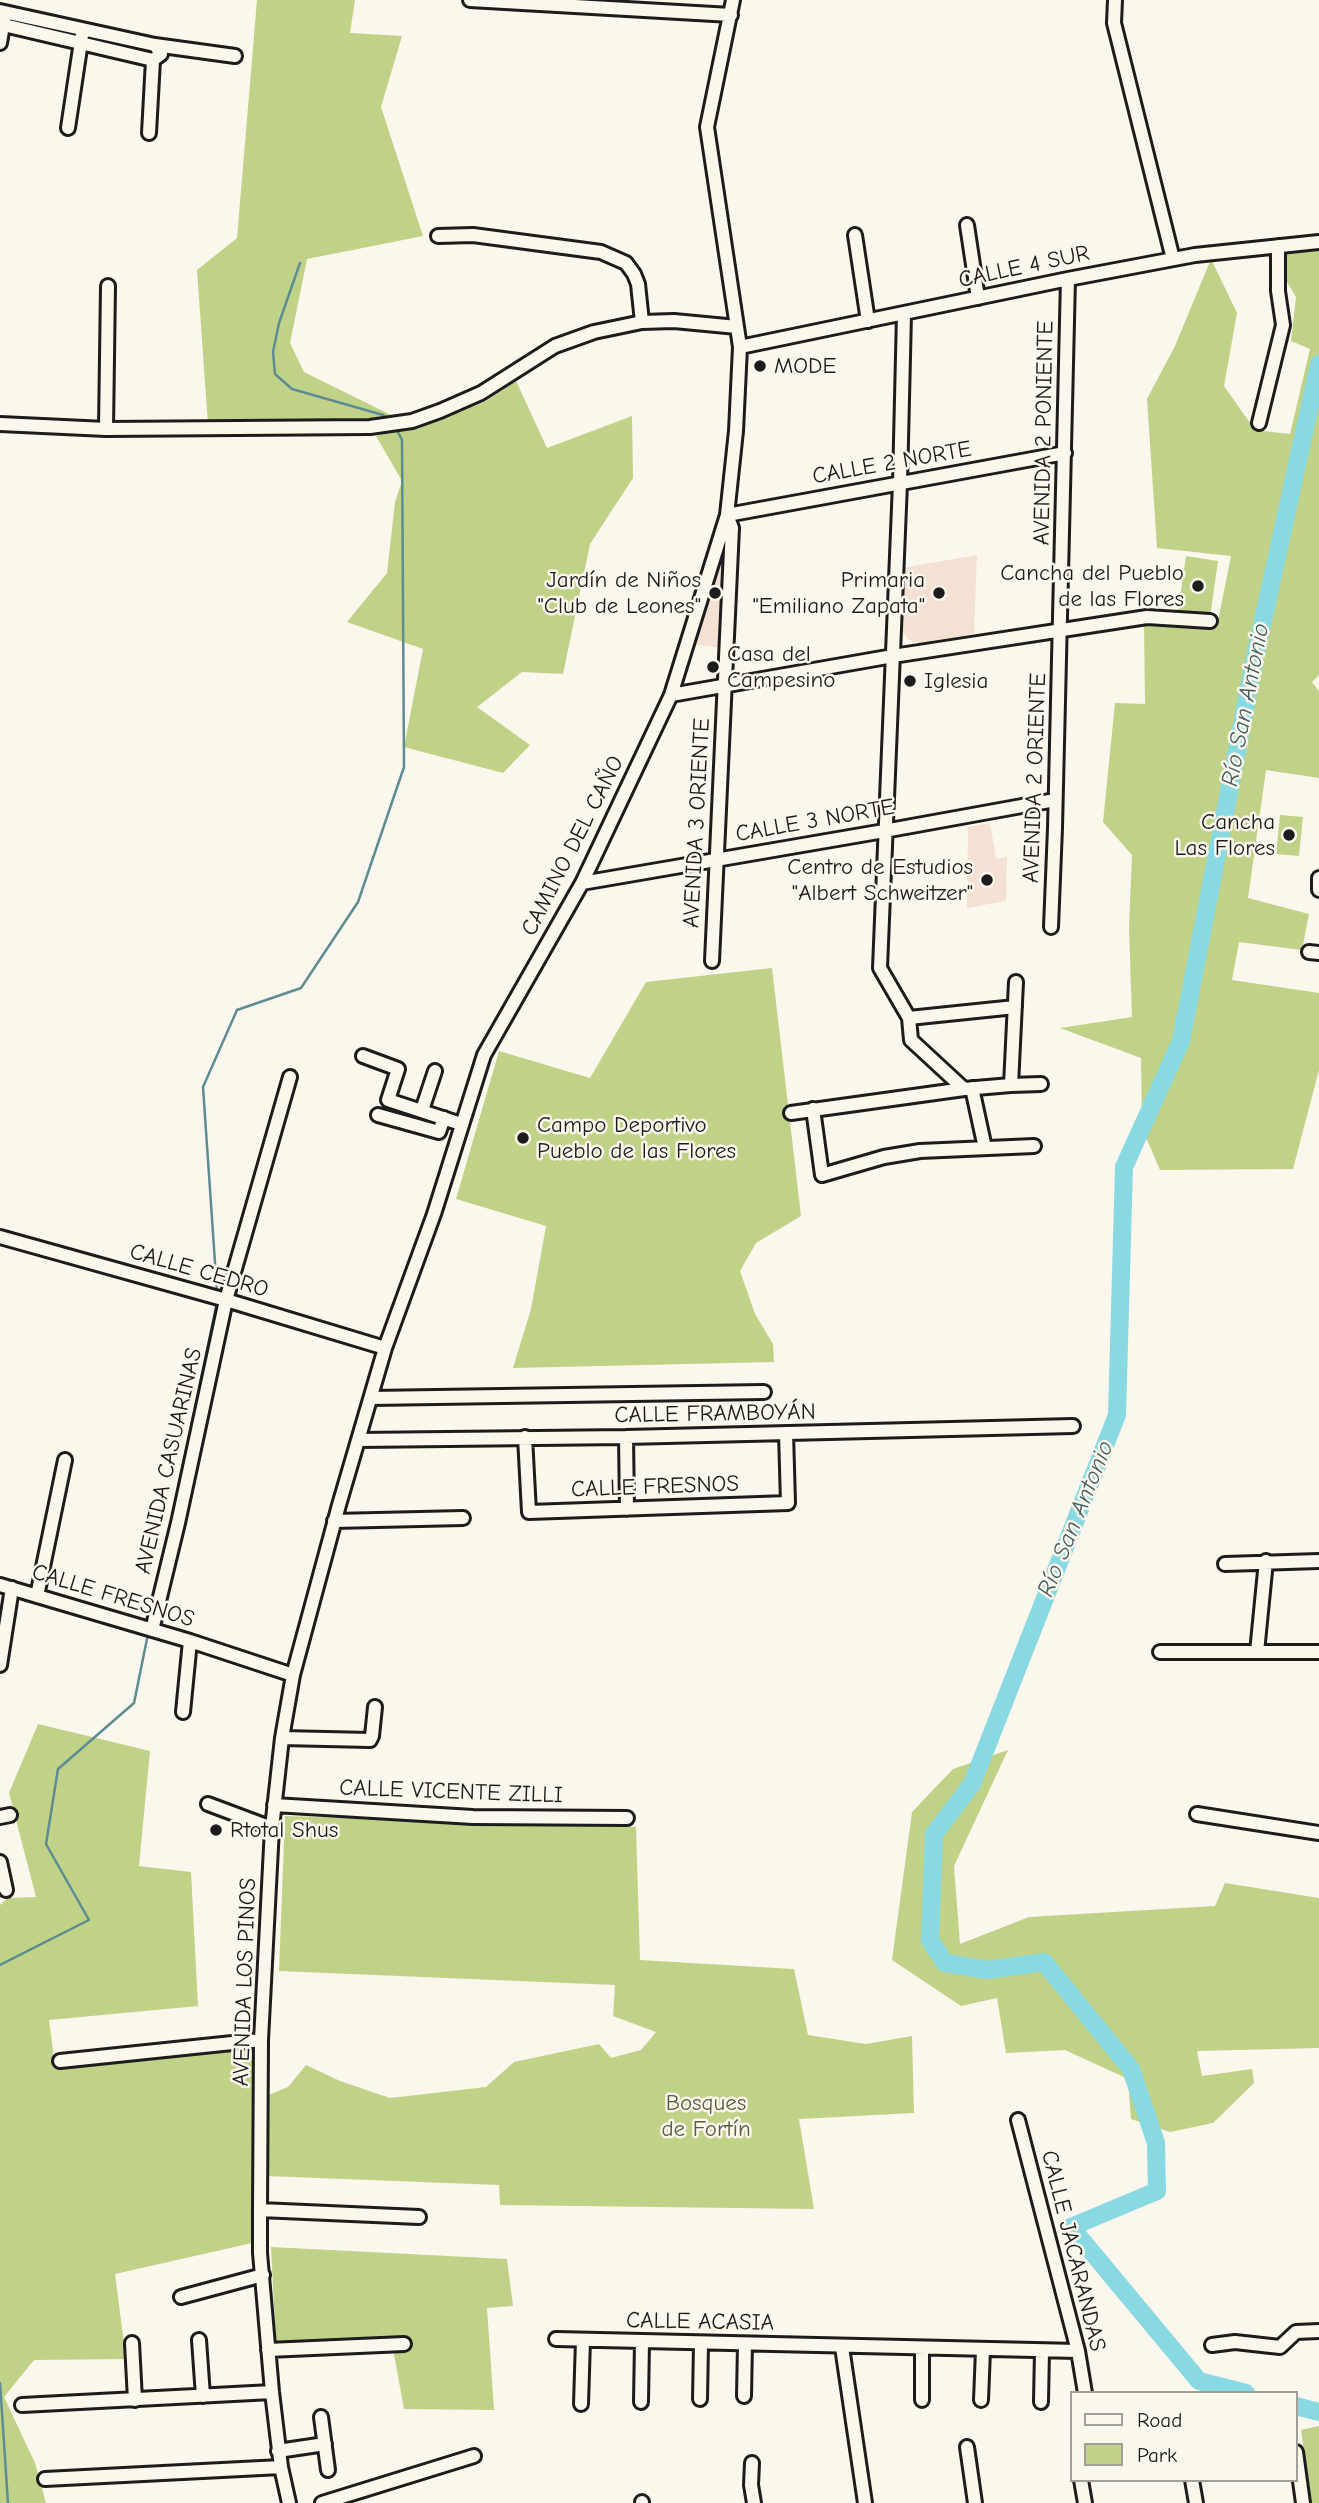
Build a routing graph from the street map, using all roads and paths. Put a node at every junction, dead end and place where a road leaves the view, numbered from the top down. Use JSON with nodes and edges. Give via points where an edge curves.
{"nodes":[{"id":1,"x":470,"y":0,"type":"edge"},
{"id":2,"x":733,"y":0,"type":"edge"},
{"id":3,"x":1115,"y":0,"type":"edge"},
{"id":4,"x":643,"y":6,"type":"edge"},
{"id":5,"x":731,"y":15,"type":"junction"},
{"id":6,"x":2,"y":18,"type":"edge"},
{"id":7,"x":82,"y":36,"type":"junction"},
{"id":8,"x":0,"y":43,"type":"edge"},
{"id":9,"x":155,"y":45,"type":"junction"},
{"id":10,"x":235,"y":56,"type":"dead end"},
{"id":11,"x":153,"y":60,"type":"junction"},
{"id":12,"x":68,"y":128,"type":"dead end"},
{"id":13,"x":149,"y":133,"type":"dead end"},
{"id":14,"x":967,"y":225,"type":"dead end"},
{"id":15,"x":855,"y":235,"type":"dead end"},
{"id":16,"x":438,"y":236,"type":"dead end"},
{"id":17,"x":1319,"y":243,"type":"edge"},
{"id":18,"x":1278,"y":246,"type":"junction"},
{"id":19,"x":1173,"y":259,"type":"junction"},
{"id":20,"x":1068,"y":279,"type":"junction"},
{"id":21,"x":108,"y":286,"type":"dead end"},
{"id":22,"x":978,"y":298,"type":"junction"},
{"id":23,"x":904,"y":314,"type":"junction"},
{"id":24,"x":868,"y":321,"type":"junction"},
{"id":25,"x":642,"y":322,"type":"junction"},
{"id":26,"x":737,"y":327,"type":"junction"},
{"id":27,"x":740,"y":347,"type":"junction"},
{"id":28,"x":1259,"y":423,"type":"dead end"},
{"id":29,"x":0,"y":424,"type":"edge"},
{"id":30,"x":106,"y":429,"type":"junction"},
{"id":31,"x":1065,"y":453,"type":"junction"},
{"id":32,"x":900,"y":483,"type":"junction"},
{"id":33,"x":727,"y":515,"type":"junction"},
{"id":34,"x":1210,"y":621,"type":"dead end"},
{"id":35,"x":1060,"y":630,"type":"junction"},
{"id":36,"x":893,"y":656,"type":"junction"},
{"id":37,"x":724,"y":687,"type":"junction"},
{"id":38,"x":671,"y":695,"type":"junction"},
{"id":39,"x":1055,"y":800,"type":"junction"},
{"id":40,"x":884,"y":831,"type":"junction"},
{"id":41,"x":716,"y":860,"type":"junction"},
{"id":42,"x":1319,"y":878,"type":"edge"},
{"id":43,"x":582,"y":883,"type":"junction"},
{"id":44,"x":1319,"y":890,"type":"edge"},
{"id":45,"x":1051,"y":927,"type":"dead end"},
{"id":46,"x":712,"y":961,"type":"dead end"},
{"id":47,"x":1016,"y":982,"type":"dead end"},
{"id":48,"x":1015,"y":1007,"type":"junction"},
{"id":49,"x":909,"y":1018,"type":"junction"},
{"id":50,"x":363,"y":1056,"type":"dead end"},
{"id":51,"x":435,"y":1071,"type":"dead end"},
{"id":52,"x":290,"y":1077,"type":"dead end"},
{"id":53,"x":1041,"y":1084,"type":"dead end"},
{"id":54,"x":1011,"y":1085,"type":"junction"},
{"id":55,"x":968,"y":1088,"type":"junction"},
{"id":56,"x":813,"y":1109,"type":"junction"},
{"id":57,"x":422,"y":1110,"type":"junction"},
{"id":58,"x":791,"y":1113,"type":"dead end"},
{"id":59,"x":378,"y":1115,"type":"dead end"},
{"id":60,"x":444,"y":1118,"type":"junction"},
{"id":61,"x":461,"y":1124,"type":"junction"},
{"id":62,"x":1034,"y":1146,"type":"dead end"},
{"id":63,"x":985,"y":1147,"type":"junction"},
{"id":64,"x":0,"y":1237,"type":"edge"},
{"id":65,"x":226,"y":1300,"type":"junction"},
{"id":66,"x":386,"y":1348,"type":"junction"},
{"id":67,"x":764,"y":1392,"type":"dead end"},
{"id":68,"x":371,"y":1398,"type":"junction"},
{"id":69,"x":1073,"y":1426,"type":"dead end"},
{"id":70,"x":786,"y":1433,"type":"junction"},
{"id":71,"x":525,"y":1437,"type":"junction"},
{"id":72,"x":626,"y":1437,"type":"junction"},
{"id":73,"x":358,"y":1440,"type":"junction"},
{"id":74,"x":65,"y":1460,"type":"dead end"},
{"id":75,"x":627,"y":1509,"type":"junction"},
{"id":76,"x":463,"y":1518,"type":"dead end"},
{"id":77,"x":334,"y":1521,"type":"junction"},
{"id":78,"x":1319,"y":1561,"type":"edge"},
{"id":79,"x":1266,"y":1562,"type":"junction"},
{"id":80,"x":1224,"y":1564,"type":"dead end"},
{"id":81,"x":6,"y":1587,"type":"edge"},
{"id":82,"x":37,"y":1596,"type":"junction"},
{"id":83,"x":152,"y":1630,"type":"junction"},
{"id":84,"x":190,"y":1641,"type":"junction"},
{"id":85,"x":1160,"y":1652,"type":"dead end"},
{"id":86,"x":1257,"y":1652,"type":"junction"},
{"id":87,"x":1319,"y":1652,"type":"edge"},
{"id":88,"x":0,"y":1665,"type":"edge"},
{"id":89,"x":293,"y":1675,"type":"junction"},
{"id":90,"x":375,"y":1707,"type":"dead end"},
{"id":91,"x":183,"y":1712,"type":"dead end"},
{"id":92,"x":282,"y":1738,"type":"junction"},
{"id":93,"x":208,"y":1804,"type":"dead end"},
{"id":94,"x":274,"y":1805,"type":"junction"},
{"id":95,"x":1197,"y":1814,"type":"dead end"},
{"id":96,"x":627,"y":1818,"type":"dead end"},
{"id":97,"x":272,"y":1828,"type":"junction"},
{"id":98,"x":1319,"y":1833,"type":"edge"},
{"id":99,"x":0,"y":1862,"type":"edge"},
{"id":100,"x":6,"y":1890,"type":"dead end"},
{"id":101,"x":261,"y":2040,"type":"junction"},
{"id":102,"x":60,"y":2061,"type":"dead end"},
{"id":103,"x":1018,"y":2120,"type":"dead end"},
{"id":104,"x":260,"y":2210,"type":"junction"},
{"id":105,"x":419,"y":2217,"type":"dead end"},
{"id":106,"x":262,"y":2275,"type":"junction"},
{"id":107,"x":181,"y":2297,"type":"dead end"},
{"id":108,"x":1319,"y":2331,"type":"edge"},
{"id":109,"x":556,"y":2339,"type":"dead end"},
{"id":110,"x":199,"y":2340,"type":"dead end"},
{"id":111,"x":583,"y":2340,"type":"junction"},
{"id":112,"x":642,"y":2342,"type":"junction"},
{"id":113,"x":132,"y":2343,"type":"dead end"},
{"id":114,"x":404,"y":2344,"type":"dead end"},
{"id":115,"x":701,"y":2344,"type":"junction"},
{"id":116,"x":745,"y":2344,"type":"junction"},
{"id":117,"x":1212,"y":2345,"type":"dead end"},
{"id":118,"x":842,"y":2347,"type":"junction"},
{"id":119,"x":922,"y":2348,"type":"junction"},
{"id":120,"x":268,"y":2350,"type":"junction"},
{"id":121,"x":983,"y":2350,"type":"junction"},
{"id":122,"x":1042,"y":2351,"type":"junction"},
{"id":123,"x":1078,"y":2351,"type":"junction"},
{"id":124,"x":1085,"y":2391,"type":"edge"},
{"id":125,"x":272,"y":2392,"type":"junction"},
{"id":126,"x":203,"y":2396,"type":"junction"},
{"id":127,"x":744,"y":2396,"type":"dead end"},
{"id":128,"x":135,"y":2399,"type":"junction"},
{"id":129,"x":701,"y":2399,"type":"dead end"},
{"id":130,"x":922,"y":2400,"type":"dead end"},
{"id":131,"x":982,"y":2400,"type":"dead end"},
{"id":132,"x":641,"y":2402,"type":"dead end"},
{"id":133,"x":1041,"y":2402,"type":"dead end"},
{"id":134,"x":581,"y":2404,"type":"dead end"},
{"id":135,"x":22,"y":2405,"type":"dead end"},
{"id":136,"x":321,"y":2417,"type":"dead end"},
{"id":137,"x":325,"y":2444,"type":"junction"},
{"id":138,"x":967,"y":2446,"type":"dead end"},
{"id":139,"x":278,"y":2451,"type":"junction"},
{"id":140,"x":474,"y":2456,"type":"dead end"},
{"id":141,"x":752,"y":2463,"type":"dead end"},
{"id":142,"x":281,"y":2467,"type":"junction"},
{"id":143,"x":1298,"y":2467,"type":"edge"},
{"id":144,"x":328,"y":2470,"type":"dead end"},
{"id":145,"x":45,"y":2479,"type":"dead end"},
{"id":146,"x":1081,"y":2482,"type":"edge"},
{"id":147,"x":1192,"y":2482,"type":"edge"},
{"id":148,"x":289,"y":2503,"type":"edge"},
{"id":149,"x":322,"y":2503,"type":"edge"},
{"id":150,"x":754,"y":2503,"type":"edge"},
{"id":151,"x":865,"y":2503,"type":"edge"},
{"id":152,"x":975,"y":2503,"type":"edge"},
{"id":153,"x":1085,"y":2503,"type":"edge"},
{"id":154,"x":1196,"y":2503,"type":"edge"},
{"id":155,"x":1303,"y":2503,"type":"edge"}],
"edges":[{"from":1,"to":4,"type":"street"},
{"from":2,"to":5,"type":"street","name":"CAMINO DEL CAÑO"},
{"from":3,"to":19,"type":"street","via":[[1114,23]]},
{"from":4,"to":5,"type":"street"},
{"from":5,"to":26,"type":"street","name":"CAMINO DEL CAÑO","via":[[707,127]]},
{"from":6,"to":7,"type":"street"},
{"from":6,"to":8,"type":"street"},
{"from":7,"to":9,"type":"street"},
{"from":7,"to":11,"type":"street"},
{"from":7,"to":12,"type":"street"},
{"from":9,"to":10,"type":"street"},
{"from":9,"to":11,"type":"street","via":[[161,54]]},
{"from":11,"to":13,"type":"street"},
{"from":14,"to":22,"type":"street"},
{"from":15,"to":24,"type":"street"},
{"from":16,"to":25,"type":"street","via":[[473,235],[601,252],[626,263],[634,274]]},
{"from":17,"to":18,"type":"street","name":"CALLE 4 SUR"},
{"from":18,"to":19,"type":"street","name":"CALLE 4 SUR"},
{"from":18,"to":28,"type":"street","via":[[1283,325]]},
{"from":19,"to":20,"type":"street","name":"CALLE 4 SUR"},
{"from":20,"to":22,"type":"street","name":"CALLE 4 SUR"},
{"from":20,"to":31,"type":"street","name":"AVENIDA 2 PONIENTE"},
{"from":21,"to":30,"type":"street"},
{"from":22,"to":23,"type":"street","name":"CALLE 4 SUR"},
{"from":23,"to":24,"type":"street","name":"CALLE 4 SUR"},
{"from":23,"to":32,"type":"street"},
{"from":24,"to":27,"type":"street","name":"CALLE 4 SUR"},
{"from":25,"to":26,"type":"street"},
{"from":25,"to":30,"type":"street","via":[[565,342],[481,393],[412,421],[357,427]]},
{"from":26,"to":27,"type":"street","name":"CAMINO DEL CAÑO"},
{"from":27,"to":33,"type":"street","name":"CAMINO DEL CAÑO"},
{"from":29,"to":30,"type":"street"},
{"from":31,"to":32,"type":"street","name":"CALLE 2 NORTE"},
{"from":31,"to":35,"type":"street","name":"AVENIDA 2 PONIENTE"},
{"from":32,"to":33,"type":"street","name":"CALLE 2 NORTE"},
{"from":32,"to":36,"type":"street"},
{"from":33,"to":37,"type":"street","name":"AVENIDA 3 ORIENTE","via":[[732,528]]},
{"from":33,"to":38,"type":"street","name":"CAMINO DEL CAÑO"},
{"from":34,"to":35,"type":"street","via":[[1147,617]]},
{"from":35,"to":36,"type":"street"},
{"from":35,"to":39,"type":"street","name":"AVENIDA 2 ORIENTE"},
{"from":36,"to":37,"type":"street"},
{"from":36,"to":40,"type":"street"},
{"from":37,"to":38,"type":"street"},
{"from":37,"to":41,"type":"street","name":"AVENIDA 3 ORIENTE"},
{"from":38,"to":43,"type":"street","name":"CAMINO DEL CAÑO"},
{"from":39,"to":40,"type":"street","name":"CALLE 3 NORTE"},
{"from":39,"to":45,"type":"street","name":"AVENIDA 2 ORIENTE"},
{"from":40,"to":41,"type":"street","name":"CALLE 3 NORTE"},
{"from":40,"to":49,"type":"street","via":[[880,968]]},
{"from":41,"to":43,"type":"street","name":"CALLE 3 NORTE"},
{"from":41,"to":46,"type":"street","name":"AVENIDA 3 ORIENTE"},
{"from":42,"to":44,"type":"street"},
{"from":43,"to":61,"type":"street","name":"CAMINO DEL CAÑO","via":[[484,1055]]},
{"from":47,"to":48,"type":"street"},
{"from":48,"to":49,"type":"street"},
{"from":48,"to":54,"type":"street"},
{"from":49,"to":55,"type":"street","via":[[911,1040]]},
{"from":50,"to":57,"type":"street","via":[[398,1069],[388,1100]]},
{"from":51,"to":57,"type":"street"},
{"from":52,"to":65,"type":"street","name":"AVENIDA CASUARINAS"},
{"from":53,"to":54,"type":"street"},
{"from":54,"to":55,"type":"street"},
{"from":55,"to":56,"type":"street"},
{"from":55,"to":63,"type":"street"},
{"from":56,"to":58,"type":"street"},
{"from":56,"to":63,"type":"street","via":[[822,1175],[896,1154]]},
{"from":57,"to":60,"type":"street"},
{"from":59,"to":60,"type":"street","via":[[439,1132]]},
{"from":60,"to":61,"type":"street"},
{"from":61,"to":66,"type":"street","name":"CAMINO DEL CAÑO"},
{"from":62,"to":63,"type":"street"},
{"from":64,"to":65,"type":"street","name":"CALLE CEDRO"},
{"from":65,"to":66,"type":"street","name":"CALLE CEDRO"},
{"from":65,"to":83,"type":"street","name":"AVENIDA CASUARINAS"},
{"from":66,"to":68,"type":"street","name":"AVENIDA LOS PINOS"},
{"from":67,"to":68,"type":"street"},
{"from":68,"to":73,"type":"street","name":"AVENIDA LOS PINOS"},
{"from":69,"to":70,"type":"street","name":"CALLE FRAMBOYÁN"},
{"from":70,"to":72,"type":"street","name":"CALLE FRAMBOYÁN"},
{"from":70,"to":75,"type":"street","name":"CALLE FRESNOS","via":[[788,1503]]},
{"from":71,"to":72,"type":"street","name":"CALLE FRAMBOYÁN"},
{"from":71,"to":73,"type":"street","name":"CALLE FRAMBOYÁN"},
{"from":71,"to":75,"type":"street","name":"CALLE FRESNOS","via":[[529,1512]]},
{"from":72,"to":75,"type":"street"},
{"from":73,"to":77,"type":"street","name":"AVENIDA LOS PINOS"},
{"from":74,"to":82,"type":"street"},
{"from":76,"to":77,"type":"street"},
{"from":77,"to":89,"type":"street","name":"AVENIDA LOS PINOS"},
{"from":78,"to":79,"type":"street"},
{"from":79,"to":80,"type":"street"},
{"from":79,"to":86,"type":"street"},
{"from":81,"to":82,"type":"street","name":"CALLE FRESNOS"},
{"from":81,"to":88,"type":"street"},
{"from":82,"to":83,"type":"street","name":"CALLE FRESNOS"},
{"from":83,"to":84,"type":"street","name":"CALLE FRESNOS"},
{"from":84,"to":89,"type":"street","name":"CALLE FRESNOS"},
{"from":84,"to":91,"type":"street"},
{"from":85,"to":86,"type":"street"},
{"from":86,"to":87,"type":"street"},
{"from":89,"to":92,"type":"street","name":"AVENIDA LOS PINOS"},
{"from":90,"to":92,"type":"street","via":[[372,1736],[366,1741]]},
{"from":92,"to":94,"type":"street","name":"AVENIDA LOS PINOS"},
{"from":93,"to":97,"type":"street"},
{"from":94,"to":96,"type":"street","name":"CALLE VICENTE ZILLI","via":[[473,1817]]},
{"from":94,"to":97,"type":"street","name":"AVENIDA LOS PINOS"},
{"from":95,"to":98,"type":"street"},
{"from":97,"to":101,"type":"street","name":"AVENIDA LOS PINOS"},
{"from":99,"to":100,"type":"street"},
{"from":101,"to":102,"type":"street"},
{"from":101,"to":104,"type":"street","name":"AVENIDA LOS PINOS"},
{"from":103,"to":123,"type":"street","name":"CALLE JACARANDAS"},
{"from":104,"to":105,"type":"street"},
{"from":104,"to":106,"type":"street","name":"AVENIDA LOS PINOS"},
{"from":106,"to":107,"type":"street"},
{"from":106,"to":120,"type":"street","name":"AVENIDA LOS PINOS"},
{"from":108,"to":117,"type":"street","via":[[1296,2332],[1280,2347],[1235,2342]]},
{"from":109,"to":111,"type":"street","name":"CALLE ACASIA"},
{"from":110,"to":126,"type":"street"},
{"from":111,"to":112,"type":"street","name":"CALLE ACASIA"},
{"from":111,"to":134,"type":"street"},
{"from":112,"to":115,"type":"street","name":"CALLE ACASIA"},
{"from":112,"to":132,"type":"street"},
{"from":113,"to":128,"type":"street"},
{"from":114,"to":120,"type":"street"},
{"from":115,"to":116,"type":"street","name":"CALLE ACASIA"},
{"from":115,"to":129,"type":"street"},
{"from":116,"to":118,"type":"street","name":"CALLE ACASIA"},
{"from":116,"to":127,"type":"street"},
{"from":118,"to":119,"type":"street","name":"CALLE ACASIA"},
{"from":118,"to":151,"type":"street"},
{"from":119,"to":121,"type":"street","name":"CALLE ACASIA"},
{"from":119,"to":130,"type":"street"},
{"from":120,"to":125,"type":"street","name":"AVENIDA LOS PINOS"},
{"from":121,"to":122,"type":"street","name":"CALLE ACASIA"},
{"from":121,"to":131,"type":"street"},
{"from":122,"to":123,"type":"street","name":"CALLE ACASIA"},
{"from":122,"to":133,"type":"street"},
{"from":123,"to":124,"type":"street","name":"CALLE JACARANDAS"},
{"from":125,"to":126,"type":"street"},
{"from":125,"to":139,"type":"street","name":"AVENIDA LOS PINOS"},
{"from":126,"to":128,"type":"street"},
{"from":128,"to":135,"type":"street"},
{"from":136,"to":137,"type":"street"},
{"from":137,"to":139,"type":"street"},
{"from":137,"to":144,"type":"street"},
{"from":138,"to":152,"type":"street"},
{"from":139,"to":142,"type":"street","name":"AVENIDA LOS PINOS"},
{"from":140,"to":149,"type":"street"},
{"from":141,"to":150,"type":"street"},
{"from":142,"to":145,"type":"street"},
{"from":142,"to":148,"type":"street","name":"AVENIDA LOS PINOS"},
{"from":143,"to":155,"type":"street"},
{"from":146,"to":153,"type":"street"},
{"from":147,"to":154,"type":"street"}]}
